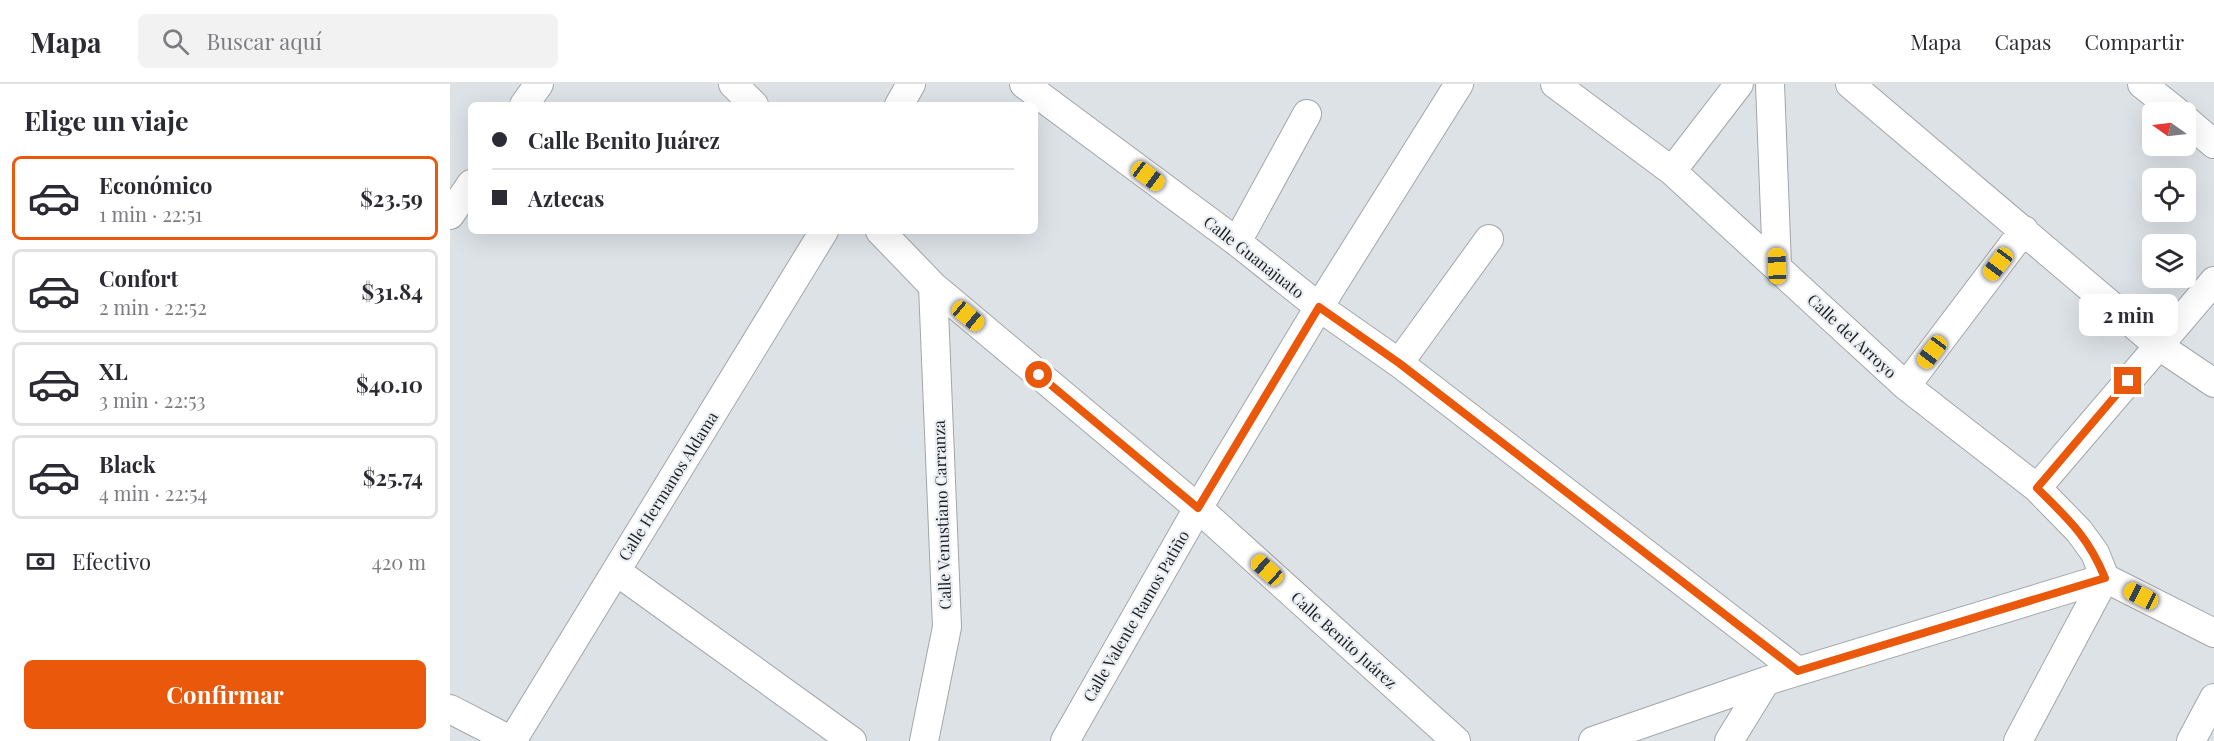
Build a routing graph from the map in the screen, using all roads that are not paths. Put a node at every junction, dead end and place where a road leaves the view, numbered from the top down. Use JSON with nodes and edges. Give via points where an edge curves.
{"nodes":[{"id":1,"x":539,"y":84,"type":"edge"},
{"id":2,"x":733,"y":84,"type":"edge"},
{"id":3,"x":911,"y":84,"type":"edge"},
{"id":4,"x":1024,"y":84,"type":"edge"},
{"id":5,"x":1459,"y":84,"type":"edge"},
{"id":6,"x":1555,"y":84,"type":"edge"},
{"id":7,"x":1739,"y":84,"type":"edge"},
{"id":8,"x":1770,"y":84,"type":"edge"},
{"id":9,"x":1850,"y":84,"type":"edge"},
{"id":10,"x":2142,"y":84,"type":"edge"},
{"id":11,"x":526,"y":102,"type":"edge"},
{"id":12,"x":751,"y":102,"type":"edge"},
{"id":13,"x":901,"y":102,"type":"edge"},
{"id":14,"x":2164,"y":102,"type":"edge"},
{"id":15,"x":1307,"y":114,"type":"dead end"},
{"id":16,"x":2196,"y":129,"type":"edge"},
{"id":17,"x":2214,"y":144,"type":"edge"},
{"id":18,"x":1672,"y":171,"type":"junction"},
{"id":19,"x":468,"y":188,"type":"edge"},
{"id":20,"x":450,"y":215,"type":"edge"},
{"id":21,"x":2024,"y":230,"type":"junction"},
{"id":22,"x":822,"y":234,"type":"edge"},
{"id":23,"x":883,"y":234,"type":"edge"},
{"id":24,"x":1489,"y":239,"type":"dead end"},
{"id":25,"x":1237,"y":242,"type":"junction"},
{"id":26,"x":1777,"y":266,"type":"junction"},
{"id":27,"x":2214,"y":281,"type":"edge"},
{"id":28,"x":933,"y":286,"type":"junction"},
{"id":29,"x":1319,"y":307,"type":"junction"},
{"id":30,"x":2159,"y":346,"type":"junction"},
{"id":31,"x":1399,"y":363,"type":"junction"},
{"id":32,"x":2214,"y":382,"type":"edge"},
{"id":33,"x":1906,"y":386,"type":"junction"},
{"id":34,"x":2037,"y":488,"type":"junction"},
{"id":35,"x":1198,"y":508,"type":"junction"},
{"id":36,"x":616,"y":571,"type":"junction"},
{"id":37,"x":2105,"y":578,"type":"junction"},
{"id":38,"x":2214,"y":633,"type":"edge"},
{"id":39,"x":1798,"y":671,"type":"junction"},
{"id":40,"x":1766,"y":681,"type":"junction"},
{"id":41,"x":2214,"y":698,"type":"edge"},
{"id":42,"x":450,"y":709,"type":"edge"},
{"id":43,"x":512,"y":741,"type":"edge"},
{"id":44,"x":852,"y":741,"type":"edge"},
{"id":45,"x":924,"y":741,"type":"edge"},
{"id":46,"x":1065,"y":741,"type":"edge"},
{"id":47,"x":1456,"y":741,"type":"edge"},
{"id":48,"x":1593,"y":741,"type":"edge"},
{"id":49,"x":1729,"y":741,"type":"edge"},
{"id":50,"x":2018,"y":741,"type":"edge"},
{"id":51,"x":2191,"y":741,"type":"edge"}],
"edges":[{"from":1,"to":11,"type":"street"},
{"from":2,"to":12,"type":"street"},
{"from":3,"to":13,"type":"street"},
{"from":4,"to":25,"type":"street","name":"Calle Guanajuato"},
{"from":5,"to":29,"type":"street","name":"Calle Valente Ramos Patiño"},
{"from":6,"to":18,"type":"street","name":"Calle del Arroyo"},
{"from":7,"to":18,"type":"street"},
{"from":8,"to":26,"type":"street"},
{"from":9,"to":21,"type":"street"},
{"from":10,"to":14,"type":"street"},
{"from":15,"to":25,"type":"street"},
{"from":16,"to":17,"type":"street"},
{"from":18,"to":26,"type":"street","name":"Calle del Arroyo"},
{"from":19,"to":20,"type":"street"},
{"from":21,"to":30,"type":"street"},
{"from":21,"to":33,"type":"street"},
{"from":22,"to":36,"type":"street","name":"Calle Hermanos Aldama"},
{"from":23,"to":28,"type":"street","name":"Calle Benito Juárez"},
{"from":24,"to":31,"type":"street"},
{"from":25,"to":29,"type":"street","name":"Calle Guanajuato"},
{"from":26,"to":33,"type":"street","name":"Calle del Arroyo"},
{"from":27,"to":30,"type":"street"},
{"from":28,"to":35,"type":"street","name":"Calle Benito Juárez"},
{"from":28,"to":45,"type":"street","name":"Calle Venustiano Carranza","via":[[947,627]]},
{"from":29,"to":31,"type":"street","name":"Calle Guanajuato"},
{"from":29,"to":35,"type":"street","name":"Calle Valente Ramos Patiño"},
{"from":30,"to":32,"type":"street"},
{"from":30,"to":34,"type":"street"},
{"from":31,"to":39,"type":"street","name":"Calle Guanajuato"},
{"from":33,"to":34,"type":"street","name":"Calle del Arroyo"},
{"from":34,"to":37,"type":"street","name":"Calle del Arroyo","via":[[2079,531],[2095,553]]},
{"from":35,"to":46,"type":"street","name":"Calle Valente Ramos Patiño"},
{"from":35,"to":47,"type":"street","name":"Calle Benito Juárez"},
{"from":36,"to":43,"type":"street","name":"Calle Hermanos Aldama"},
{"from":36,"to":44,"type":"street"},
{"from":37,"to":38,"type":"street"},
{"from":37,"to":39,"type":"street"},
{"from":37,"to":50,"type":"street"},
{"from":39,"to":40,"type":"street"},
{"from":40,"to":48,"type":"street"},
{"from":40,"to":49,"type":"street"},
{"from":41,"to":51,"type":"street"},
{"from":42,"to":43,"type":"street"}]}
